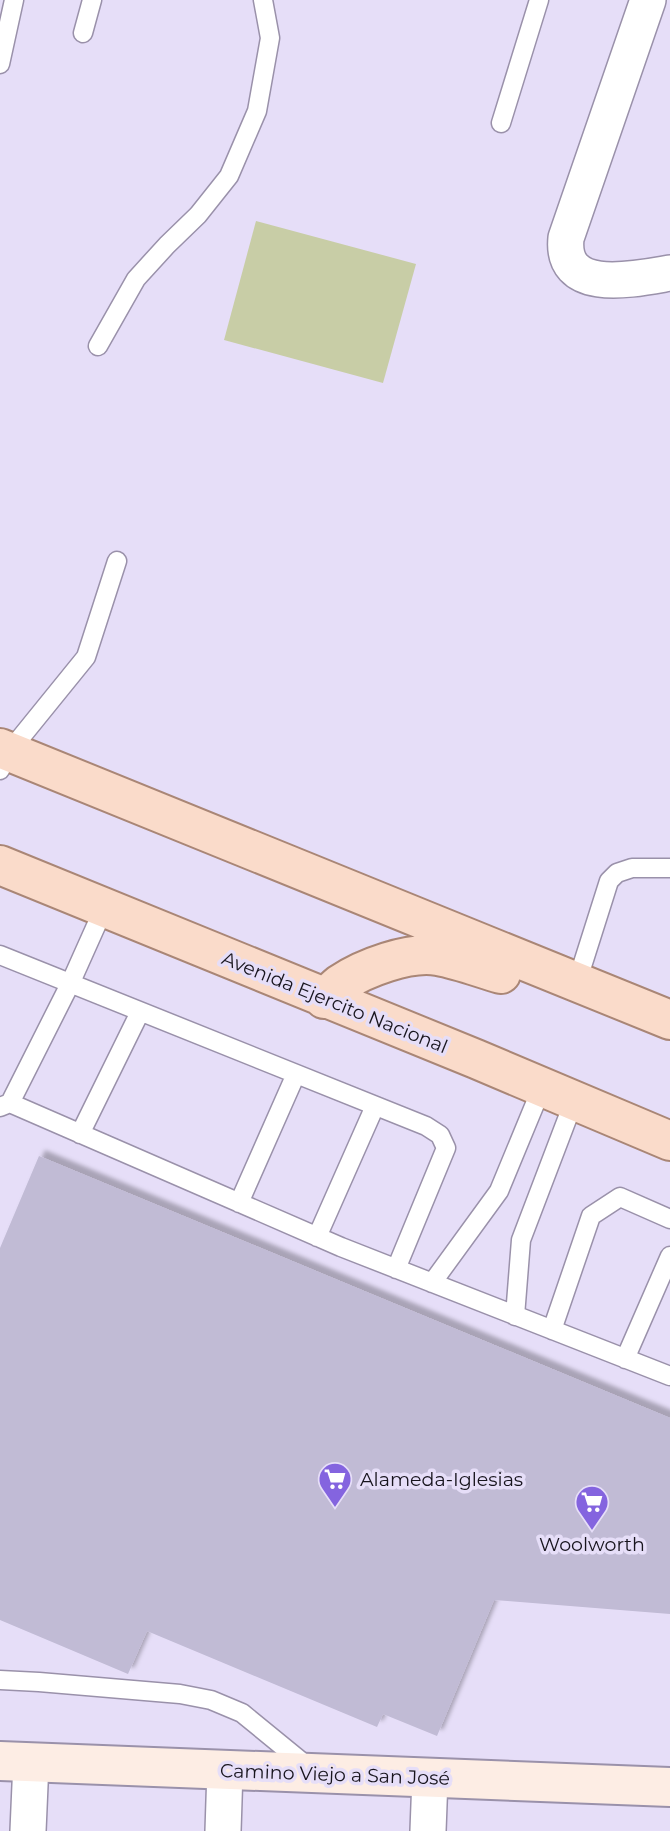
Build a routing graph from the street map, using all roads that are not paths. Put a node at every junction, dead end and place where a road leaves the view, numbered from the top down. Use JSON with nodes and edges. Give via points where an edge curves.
{"nodes":[{"id":1,"x":14,"y":0,"type":"edge"},
{"id":2,"x":92,"y":0,"type":"edge"},
{"id":3,"x":263,"y":0,"type":"edge"},
{"id":4,"x":539,"y":0,"type":"edge"},
{"id":5,"x":655,"y":5,"type":"edge"},
{"id":6,"x":83,"y":33,"type":"dead end"},
{"id":7,"x":0,"y":64,"type":"edge"},
{"id":8,"x":501,"y":122,"type":"dead end"},
{"id":9,"x":670,"y":273,"type":"edge"},
{"id":10,"x":98,"y":346,"type":"dead end"},
{"id":11,"x":117,"y":561,"type":"dead end"},
{"id":12,"x":3,"y":757,"type":"edge"},
{"id":13,"x":0,"y":865,"type":"edge"},
{"id":14,"x":670,"y":868,"type":"edge"},
{"id":15,"x":104,"y":908,"type":"junction"},
{"id":16,"x":0,"y":956,"type":"edge"},
{"id":17,"x":532,"y":963,"type":"junction"},
{"id":18,"x":577,"y":982,"type":"junction"},
{"id":19,"x":69,"y":984,"type":"junction"},
{"id":20,"x":324,"y":999,"type":"junction"},
{"id":21,"x":141,"y":1012,"type":"junction"},
{"id":22,"x":670,"y":1020,"type":"edge"},
{"id":23,"x":296,"y":1074,"type":"junction"},
{"id":24,"x":558,"y":1094,"type":"junction"},
{"id":25,"x":5,"y":1105,"type":"edge"},
{"id":26,"x":375,"y":1106,"type":"junction"},
{"id":27,"x":80,"y":1134,"type":"junction"},
{"id":28,"x":670,"y":1141,"type":"edge"},
{"id":29,"x":239,"y":1203,"type":"junction"},
{"id":30,"x":670,"y":1219,"type":"edge"},
{"id":31,"x":317,"y":1237,"type":"junction"},
{"id":32,"x":670,"y":1256,"type":"edge"},
{"id":33,"x":396,"y":1269,"type":"junction"},
{"id":34,"x":432,"y":1283,"type":"junction"},
{"id":35,"x":515,"y":1316,"type":"junction"},
{"id":36,"x":552,"y":1330,"type":"junction"},
{"id":37,"x":625,"y":1359,"type":"junction"},
{"id":38,"x":670,"y":1376,"type":"edge"},
{"id":39,"x":0,"y":1680,"type":"edge"},
{"id":40,"x":15,"y":1761,"type":"edge"},
{"id":41,"x":225,"y":1770,"type":"junction"},
{"id":42,"x":316,"y":1773,"type":"junction"},
{"id":43,"x":430,"y":1778,"type":"junction"},
{"id":44,"x":670,"y":1787,"type":"edge"},
{"id":45,"x":28,"y":1831,"type":"edge"},
{"id":46,"x":223,"y":1831,"type":"edge"},
{"id":47,"x":428,"y":1831,"type":"edge"}],
"edges":[{"from":1,"to":7,"type":"lane"},
{"from":2,"to":6,"type":"lane"},
{"from":3,"to":10,"type":"lane","via":[[270,38],[257,111],[229,176],[136,279]]},
{"from":4,"to":8,"type":"lane"},
{"from":5,"to":9,"type":"street","via":[[564,251],[574,269],[586,277],[623,280]]},
{"from":11,"to":12,"type":"lane","via":[[86,657]]},
{"from":12,"to":17,"type":"main road"},
{"from":13,"to":15,"type":"main road","name":"Avenida Ejercito Nacional"},
{"from":14,"to":18,"type":"lane","via":[[632,868],[608,881]]},
{"from":15,"to":19,"type":"lane"},
{"from":15,"to":20,"type":"main road","name":"Avenida Ejercito Nacional"},
{"from":16,"to":19,"type":"lane"},
{"from":17,"to":18,"type":"main road"},
{"from":17,"to":20,"type":"main road","via":[[527,971],[509,977],[435,956],[404,958],[355,976]]},
{"from":18,"to":22,"type":"main road"},
{"from":19,"to":21,"type":"lane"},
{"from":19,"to":25,"type":"lane"},
{"from":20,"to":24,"type":"main road","name":"Avenida Ejercito Nacional"},
{"from":21,"to":23,"type":"lane"},
{"from":21,"to":27,"type":"lane"},
{"from":23,"to":26,"type":"lane"},
{"from":23,"to":29,"type":"lane"},
{"from":24,"to":28,"type":"main road","name":"Avenida Ejercito Nacional"},
{"from":24,"to":34,"type":"lane","via":[[499,1191]]},
{"from":24,"to":35,"type":"lane","via":[[521,1240]]},
{"from":25,"to":27,"type":"lane"},
{"from":26,"to":31,"type":"lane"},
{"from":26,"to":33,"type":"lane","via":[[426,1126],[440,1135],[446,1148]]},
{"from":27,"to":29,"type":"lane"},
{"from":29,"to":31,"type":"lane"},
{"from":30,"to":36,"type":"lane","via":[[620,1197],[591,1216]]},
{"from":31,"to":33,"type":"lane"},
{"from":32,"to":37,"type":"lane"},
{"from":33,"to":34,"type":"lane"},
{"from":34,"to":35,"type":"lane"},
{"from":35,"to":36,"type":"lane"},
{"from":36,"to":37,"type":"lane"},
{"from":37,"to":38,"type":"lane"},
{"from":39,"to":42,"type":"lane","via":[[211,1700],[242,1713]]},
{"from":40,"to":41,"type":"street","name":"Camino Viejo a San José"},
{"from":40,"to":45,"type":"street"},
{"from":41,"to":42,"type":"street","name":"Camino Viejo a San José"},
{"from":41,"to":46,"type":"street"},
{"from":42,"to":43,"type":"street","name":"Camino Viejo a San José"},
{"from":43,"to":44,"type":"street","name":"Camino Viejo a San José"},
{"from":43,"to":47,"type":"street"}]}
